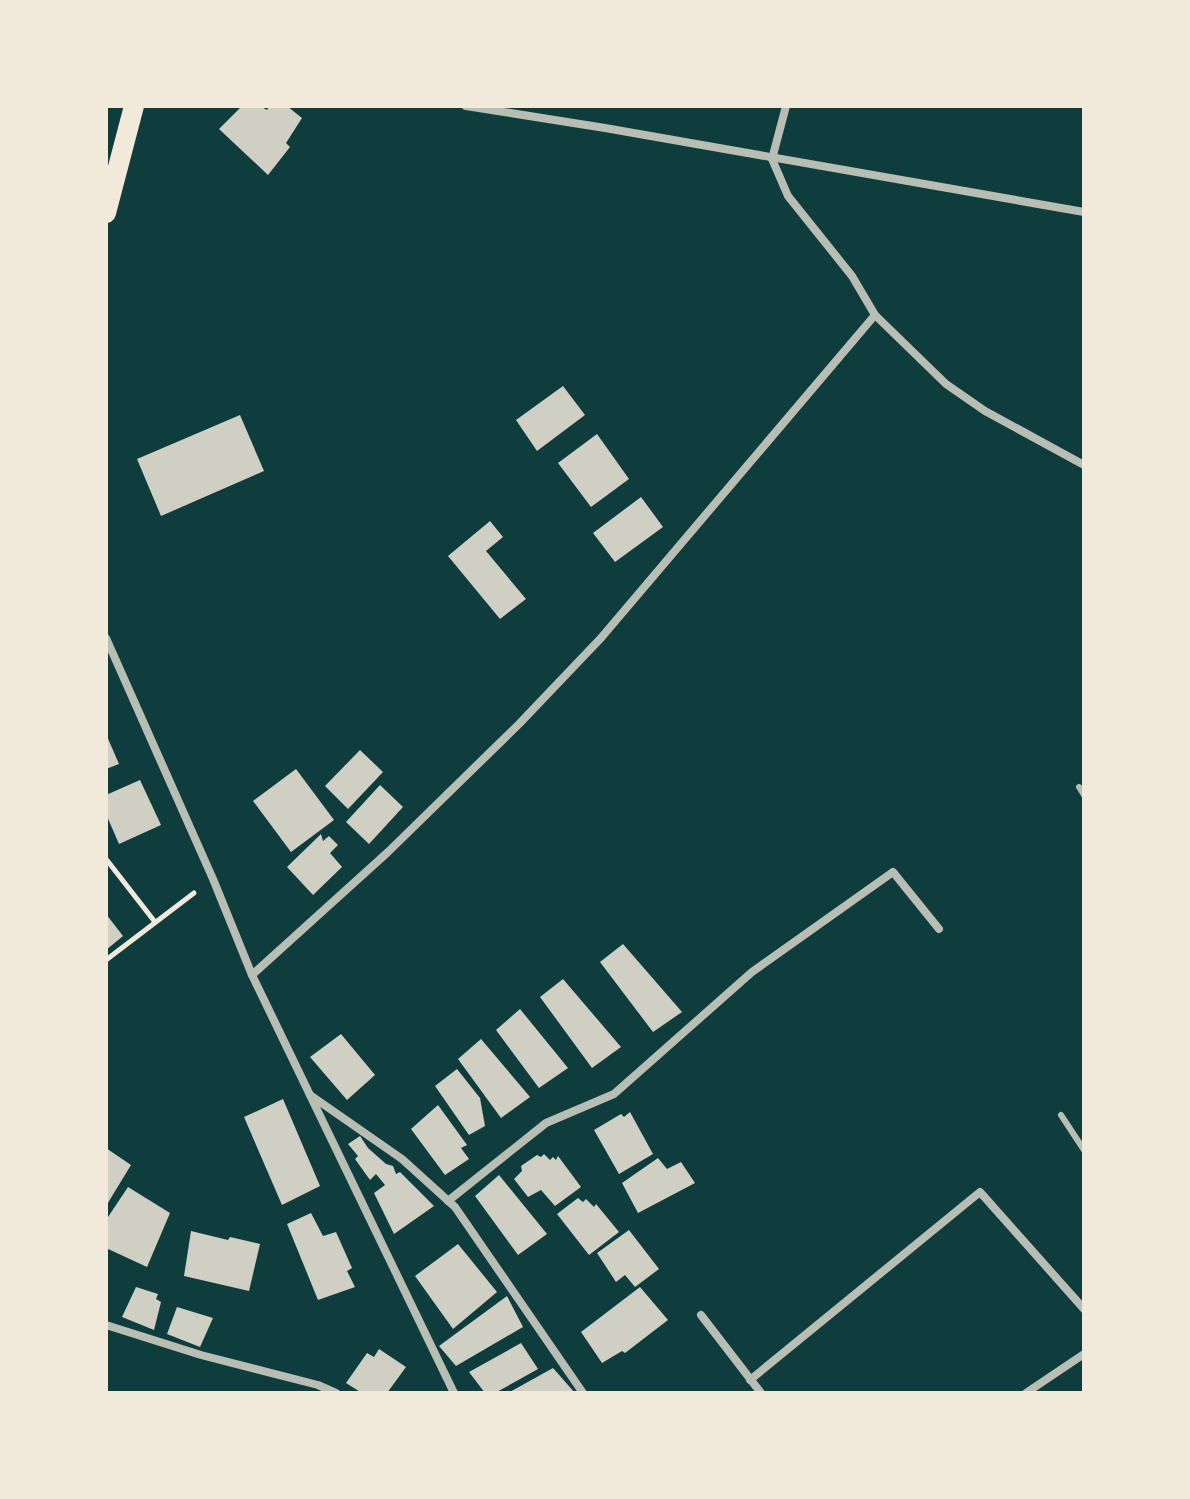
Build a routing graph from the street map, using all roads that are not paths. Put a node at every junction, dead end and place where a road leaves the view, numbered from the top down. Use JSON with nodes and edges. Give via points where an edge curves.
{"nodes":[{"id":1,"x":134,"y":106,"type":"edge"},
{"id":2,"x":466,"y":106,"type":"edge"},
{"id":3,"x":786,"y":106,"type":"edge"},
{"id":4,"x":772,"y":159,"type":"junction"},
{"id":5,"x":1084,"y":212,"type":"edge"},
{"id":6,"x":106,"y":213,"type":"edge"},
{"id":7,"x":875,"y":315,"type":"junction"},
{"id":8,"x":1084,"y":465,"type":"edge"},
{"id":9,"x":106,"y":638,"type":"edge"},
{"id":10,"x":1079,"y":787,"type":"dead end"},
{"id":11,"x":1084,"y":795,"type":"edge"},
{"id":12,"x":939,"y":929,"type":"dead end"},
{"id":13,"x":252,"y":975,"type":"junction"},
{"id":14,"x":309,"y":1095,"type":"junction"},
{"id":15,"x":1061,"y":1115,"type":"dead end"},
{"id":16,"x":1084,"y":1150,"type":"edge"},
{"id":17,"x":448,"y":1201,"type":"junction"},
{"id":18,"x":1084,"y":1309,"type":"edge"},
{"id":19,"x":701,"y":1315,"type":"dead end"},
{"id":20,"x":106,"y":1325,"type":"edge"},
{"id":21,"x":1084,"y":1354,"type":"edge"},
{"id":22,"x":750,"y":1380,"type":"junction"},
{"id":23,"x":336,"y":1393,"type":"edge"},
{"id":24,"x":454,"y":1393,"type":"edge"},
{"id":25,"x":583,"y":1393,"type":"edge"},
{"id":26,"x":761,"y":1393,"type":"edge"},
{"id":27,"x":1026,"y":1393,"type":"edge"}],
"edges":[{"from":1,"to":6,"type":"main road"},
{"from":2,"to":4,"type":"street"},
{"from":3,"to":4,"type":"street"},
{"from":4,"to":5,"type":"street"},
{"from":4,"to":7,"type":"street","via":[[788,196],[852,276]]},
{"from":7,"to":8,"type":"street","via":[[946,384]]},
{"from":7,"to":13,"type":"street","via":[[601,638],[388,852]]},
{"from":9,"to":13,"type":"street"},
{"from":10,"to":11,"type":"lane"},
{"from":12,"to":17,"type":"street","via":[[893,872],[752,972],[614,1094],[546,1123]]},
{"from":13,"to":14,"type":"street"},
{"from":14,"to":17,"type":"street","via":[[402,1159]]},
{"from":14,"to":24,"type":"street"},
{"from":15,"to":16,"type":"lane"},
{"from":17,"to":25,"type":"street"},
{"from":18,"to":22,"type":"street","via":[[980,1192]]},
{"from":19,"to":22,"type":"street"},
{"from":20,"to":23,"type":"street"},
{"from":21,"to":27,"type":"street"},
{"from":22,"to":26,"type":"street"}]}
